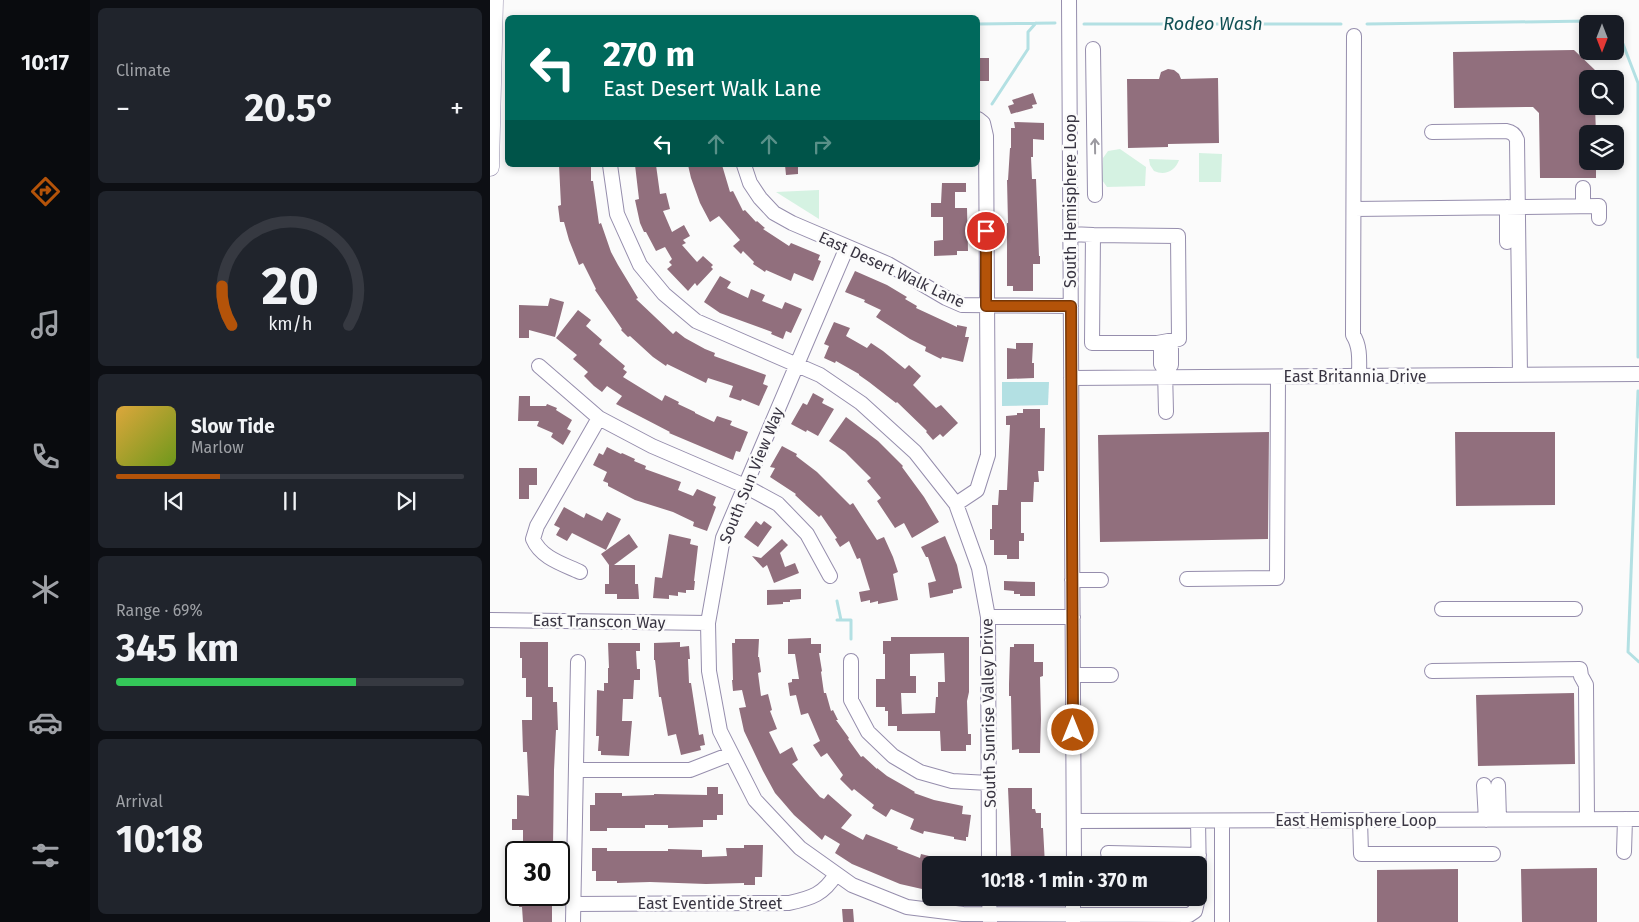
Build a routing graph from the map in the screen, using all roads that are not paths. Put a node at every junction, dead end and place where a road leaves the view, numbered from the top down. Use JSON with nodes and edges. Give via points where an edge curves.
{"nodes":[{"id":1,"x":494,"y":0,"type":"edge"},
{"id":2,"x":1069,"y":0,"type":"edge"},
{"id":3,"x":1354,"y":36,"type":"dead end"},
{"id":4,"x":1093,"y":49,"type":"dead end"},
{"id":5,"x":980,"y":118,"type":"edge"},
{"id":6,"x":1432,"y":132,"type":"dead end"},
{"id":7,"x":490,"y":167,"type":"edge"},
{"id":8,"x":610,"y":167,"type":"edge"},
{"id":9,"x":745,"y":167,"type":"edge"},
{"id":10,"x":1583,"y":188,"type":"dead end"},
{"id":11,"x":1095,"y":195,"type":"dead end"},
{"id":12,"x":1583,"y":206,"type":"junction"},
{"id":13,"x":1512,"y":207,"type":"junction"},
{"id":14,"x":1354,"y":209,"type":"junction"},
{"id":15,"x":1599,"y":218,"type":"dead end"},
{"id":16,"x":1070,"y":234,"type":"junction"},
{"id":17,"x":1093,"y":235,"type":"junction"},
{"id":18,"x":847,"y":246,"type":"junction"},
{"id":19,"x":986,"y":306,"type":"junction"},
{"id":20,"x":1071,"y":306,"type":"junction"},
{"id":21,"x":1164,"y":344,"type":"junction"},
{"id":22,"x":796,"y":365,"type":"junction"},
{"id":23,"x":539,"y":366,"type":"dead end"},
{"id":24,"x":1165,"y":374,"type":"junction"},
{"id":25,"x":1639,"y":374,"type":"edge"},
{"id":26,"x":1520,"y":375,"type":"junction"},
{"id":27,"x":1359,"y":376,"type":"junction"},
{"id":28,"x":1278,"y":377,"type":"junction"},
{"id":29,"x":1071,"y":378,"type":"junction"},
{"id":30,"x":1166,"y":412,"type":"dead end"},
{"id":31,"x":599,"y":418,"type":"junction"},
{"id":32,"x":745,"y":486,"type":"junction"},
{"id":33,"x":956,"y":504,"type":"junction"},
{"id":34,"x":580,"y":572,"type":"dead end"},
{"id":35,"x":830,"y":576,"type":"dead end"},
{"id":36,"x":1187,"y":579,"type":"dead end"},
{"id":37,"x":1072,"y":580,"type":"junction"},
{"id":38,"x":1101,"y":580,"type":"dead end"},
{"id":39,"x":1442,"y":609,"type":"dead end"},
{"id":40,"x":1575,"y":609,"type":"dead end"},
{"id":41,"x":988,"y":617,"type":"junction"},
{"id":42,"x":1073,"y":617,"type":"junction"},
{"id":43,"x":490,"y":620,"type":"edge"},
{"id":44,"x":708,"y":623,"type":"junction"},
{"id":45,"x":851,"y":661,"type":"dead end"},
{"id":46,"x":578,"y":662,"type":"dead end"},
{"id":47,"x":1432,"y":671,"type":"dead end"},
{"id":48,"x":1073,"y":675,"type":"junction"},
{"id":49,"x":1111,"y":675,"type":"dead end"},
{"id":50,"x":731,"y":754,"type":"junction"},
{"id":51,"x":576,"y":770,"type":"junction"},
{"id":52,"x":989,"y":783,"type":"junction"},
{"id":53,"x":1491,"y":785,"type":"dead end"},
{"id":54,"x":1587,"y":819,"type":"junction"},
{"id":55,"x":1625,"y":819,"type":"junction"},
{"id":56,"x":1639,"y":819,"type":"edge"},
{"id":57,"x":1360,"y":820,"type":"junction"},
{"id":58,"x":1492,"y":820,"type":"junction"},
{"id":59,"x":1198,"y":821,"type":"junction"},
{"id":60,"x":1222,"y":821,"type":"junction"},
{"id":61,"x":1074,"y":822,"type":"junction"},
{"id":62,"x":1624,"y":852,"type":"dead end"},
{"id":63,"x":1108,"y":853,"type":"dead end"},
{"id":64,"x":1493,"y":854,"type":"dead end"},
{"id":65,"x":1199,"y":855,"type":"joint"},
{"id":66,"x":989,"y":856,"type":"edge"},
{"id":67,"x":1074,"y":856,"type":"edge"},
{"id":68,"x":836,"y":874,"type":"junction"},
{"id":69,"x":574,"y":904,"type":"junction"},
{"id":70,"x":1196,"y":906,"type":"edge"},
{"id":71,"x":990,"y":918,"type":"edge"},
{"id":72,"x":1073,"y":918,"type":"edge"},
{"id":73,"x":573,"y":922,"type":"edge"},
{"id":74,"x":1222,"y":922,"type":"edge"}],
"edges":[{"from":1,"to":7,"type":"main road"},
{"from":2,"to":16,"type":"street","name":"South Hemisphere Loop"},
{"from":3,"to":14,"type":"street"},
{"from":11,"to":4,"type":"street","one_way":true},
{"from":5,"to":19,"type":"street","via":[[986,136]]},
{"from":6,"to":13,"type":"street","via":[[1506,131],[1516,135]]},
{"from":8,"to":22,"type":"street","name":"South Sunrise Valley Drive","via":[[617,214],[640,265],[664,294],[696,322]]},
{"from":9,"to":18,"type":"street","name":"East Desert Walk Lane","via":[[750,183],[774,212]]},
{"from":10,"to":12,"type":"street"},
{"from":12,"to":13,"type":"street"},
{"from":12,"to":15,"type":"street","via":[[1599,206]]},
{"from":13,"to":14,"type":"street"},
{"from":13,"to":26,"type":"street"},
{"from":14,"to":27,"type":"street","via":[[1353,335],[1358,346]]},
{"from":16,"to":17,"type":"street"},
{"from":16,"to":20,"type":"street","name":"South Hemisphere Loop"},
{"from":17,"to":21,"type":"street","via":[[1092,343]]},
{"from":17,"to":21,"type":"street","via":[[1178,236],[1178,339]]},
{"from":18,"to":19,"type":"street","name":"East Desert Walk Lane","via":[[962,305]]},
{"from":18,"to":22,"type":"street","name":"South Sun View Way"},
{"from":19,"to":20,"type":"street","name":"East Desert Walk Lane"},
{"from":19,"to":33,"type":"street","via":[[988,455],[977,490]]},
{"from":20,"to":29,"type":"street","name":"South Hemisphere Loop"},
{"from":21,"to":24,"type":"street","via":[[1160,364]]},
{"from":22,"to":32,"type":"street","name":"South Sun View Way"},
{"from":22,"to":33,"type":"street","name":"South Sunrise Valley Drive","via":[[820,375],[861,403],[915,452]]},
{"from":23,"to":31,"type":"street"},
{"from":24,"to":28,"type":"street","name":"East Britannia Drive"},
{"from":24,"to":29,"type":"street","name":"East Britannia Drive"},
{"from":24,"to":30,"type":"street"},
{"from":25,"to":26,"type":"street","name":"East Britannia Drive"},
{"from":26,"to":27,"type":"street","name":"East Britannia Drive"},
{"from":27,"to":28,"type":"street","name":"East Britannia Drive"},
{"from":28,"to":36,"type":"street","via":[[1276,578]]},
{"from":29,"to":37,"type":"street","name":"South Hemisphere Loop"},
{"from":31,"to":32,"type":"street","via":[[652,446]]},
{"from":31,"to":34,"type":"street","via":[[537,526],[533,540],[546,556]]},
{"from":32,"to":35,"type":"street","via":[[778,504],[807,534]]},
{"from":32,"to":44,"type":"street","name":"South Sun View Way","via":[[723,538]]},
{"from":33,"to":41,"type":"street","name":"South Sunrise Valley Drive","via":[[979,568]]},
{"from":37,"to":38,"type":"street"},
{"from":37,"to":42,"type":"street","name":"South Hemisphere Loop"},
{"from":39,"to":40,"type":"street"},
{"from":41,"to":42,"type":"street"},
{"from":41,"to":52,"type":"street","name":"South Sunrise Valley Drive"},
{"from":42,"to":48,"type":"street","name":"South Hemisphere Loop"},
{"from":43,"to":44,"type":"street","name":"East Transcon Way"},
{"from":44,"to":50,"type":"street","name":"South Sun View Way","via":[[709,672],[720,731]]},
{"from":45,"to":52,"type":"street","via":[[851,700],[868,732],[893,756],[920,772],[944,779]]},
{"from":46,"to":51,"type":"street"},
{"from":47,"to":54,"type":"street","via":[[1580,669],[1586,685]]},
{"from":48,"to":49,"type":"street"},
{"from":48,"to":61,"type":"street","name":"South Hemisphere Loop"},
{"from":50,"to":51,"type":"street","via":[[690,770]]},
{"from":50,"to":68,"type":"street","name":"South Sun View Way","via":[[755,800],[800,848]]},
{"from":51,"to":69,"type":"street"},
{"from":52,"to":66,"type":"street","name":"South Sunrise Valley Drive"},
{"from":53,"to":58,"type":"street"},
{"from":54,"to":55,"type":"street","name":"East Hemisphere Loop"},
{"from":54,"to":58,"type":"street","name":"East Hemisphere Loop"},
{"from":55,"to":56,"type":"street","name":"East Hemisphere Loop"},
{"from":55,"to":62,"type":"street"},
{"from":57,"to":58,"type":"street","name":"East Hemisphere Loop"},
{"from":57,"to":60,"type":"street","name":"East Hemisphere Loop"},
{"from":57,"to":64,"type":"street","via":[[1361,854]]},
{"from":59,"to":60,"type":"street","name":"East Hemisphere Loop"},
{"from":59,"to":61,"type":"street","name":"East Hemisphere Loop"},
{"from":59,"to":65,"type":"street"},
{"from":60,"to":74,"type":"street"},
{"from":61,"to":67,"type":"street","name":"South Hemisphere Loop"},
{"from":63,"to":65,"type":"street"},
{"from":68,"to":69,"type":"street","name":"East Eventide Street","via":[[820,894],[789,903]]},
{"from":68,"to":71,"type":"street","name":"South Sun View Way","via":[[852,885],[907,907]]},
{"from":69,"to":73,"type":"street"},
{"from":70,"to":72,"type":"street","name":"South Sun View Way","via":[[1195,912],[1189,915]]},
{"from":71,"to":72,"type":"street","name":"South Sun View Way"}]}
